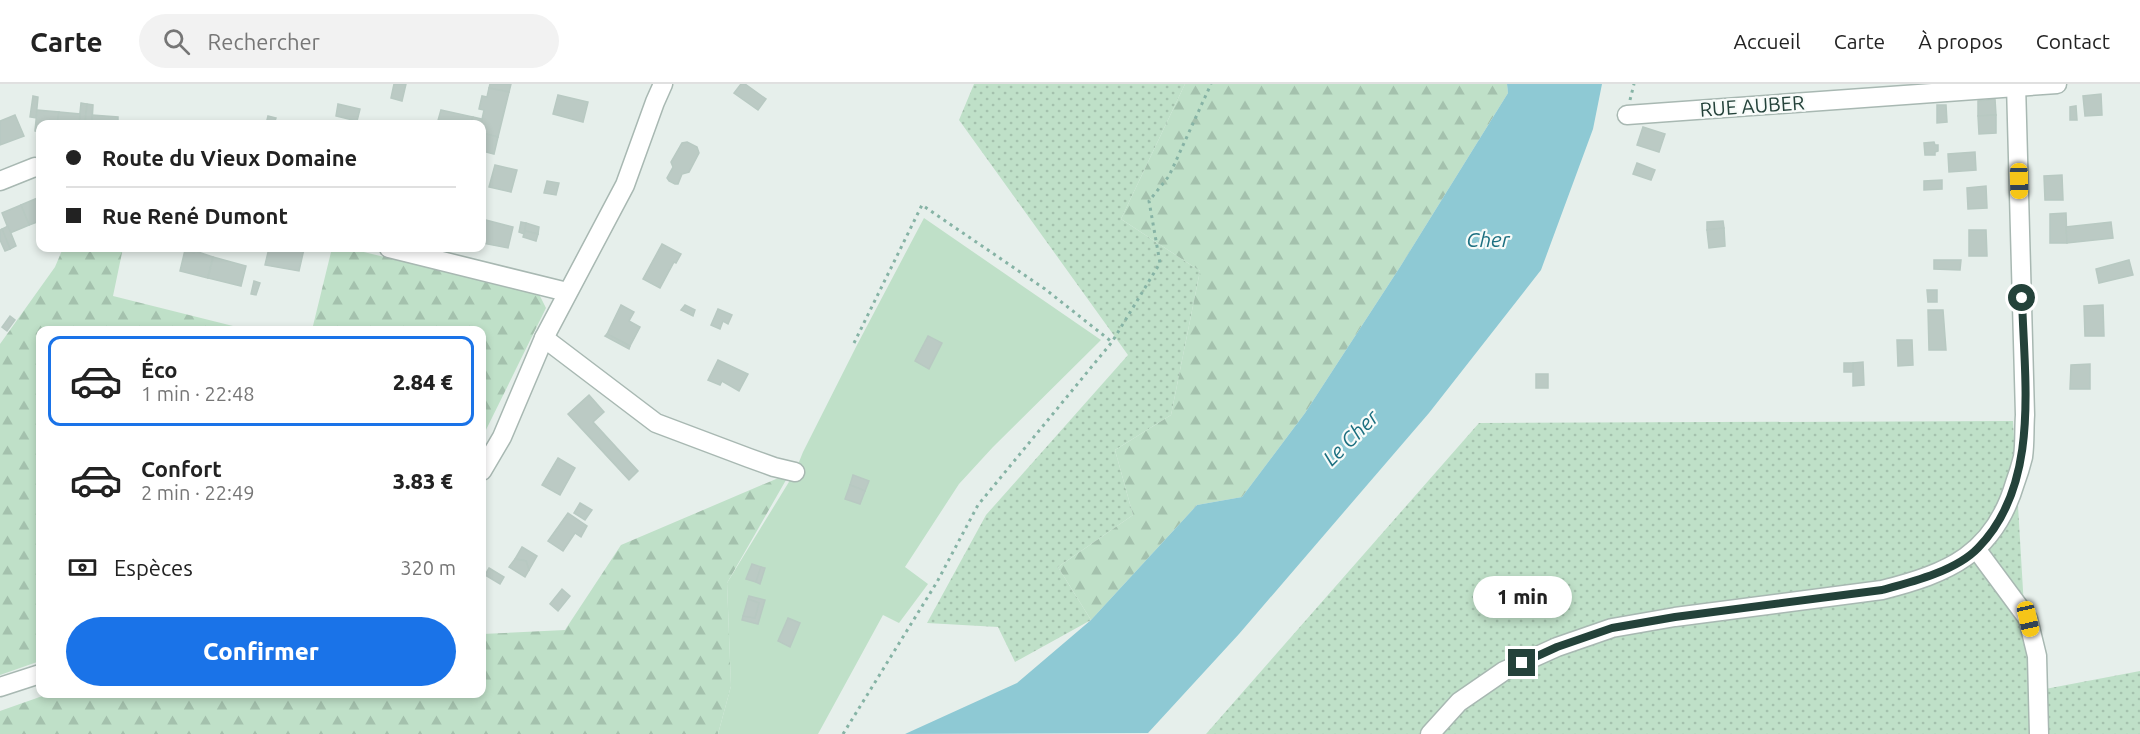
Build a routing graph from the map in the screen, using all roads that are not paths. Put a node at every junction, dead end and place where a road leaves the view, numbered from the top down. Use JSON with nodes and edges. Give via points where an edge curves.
{"nodes":[{"id":1,"x":663,"y":84,"type":"edge"},
{"id":2,"x":2057,"y":84,"type":"edge"},
{"id":3,"x":2016,"y":86,"type":"edge"},
{"id":4,"x":1627,"y":115,"type":"dead end"},
{"id":5,"x":36,"y":167,"type":"edge"},
{"id":6,"x":0,"y":181,"type":"edge"},
{"id":7,"x":405,"y":252,"type":"edge"},
{"id":8,"x":567,"y":292,"type":"junction"},
{"id":9,"x":544,"y":338,"type":"junction"},
{"id":10,"x":486,"y":464,"type":"edge"},
{"id":11,"x":795,"y":472,"type":"dead end"},
{"id":12,"x":1977,"y":550,"type":"junction"},
{"id":13,"x":36,"y":675,"type":"edge"},
{"id":14,"x":0,"y":687,"type":"edge"},
{"id":15,"x":1430,"y":734,"type":"edge"},
{"id":16,"x":2039,"y":734,"type":"edge"}],
"edges":[{"from":1,"to":8,"type":"street","via":[[626,185]]},
{"from":2,"to":3,"type":"street","name":"RUE AUBER"},
{"from":3,"to":4,"type":"street","name":"RUE AUBER"},
{"from":3,"to":12,"type":"street","via":[[2023,458],[2009,503],[1995,529]]},
{"from":5,"to":6,"type":"street"},
{"from":7,"to":8,"type":"street"},
{"from":8,"to":9,"type":"street"},
{"from":9,"to":10,"type":"street","via":[[502,437]]},
{"from":9,"to":11,"type":"street","via":[[656,423]]},
{"from":12,"to":15,"type":"street","via":[[1947,569],[1882,590],[1675,617],[1612,628],[1579,639],[1504,671],[1459,702]]},
{"from":12,"to":16,"type":"street","via":[[2028,619],[2037,656]]},
{"from":13,"to":14,"type":"street"}]}
